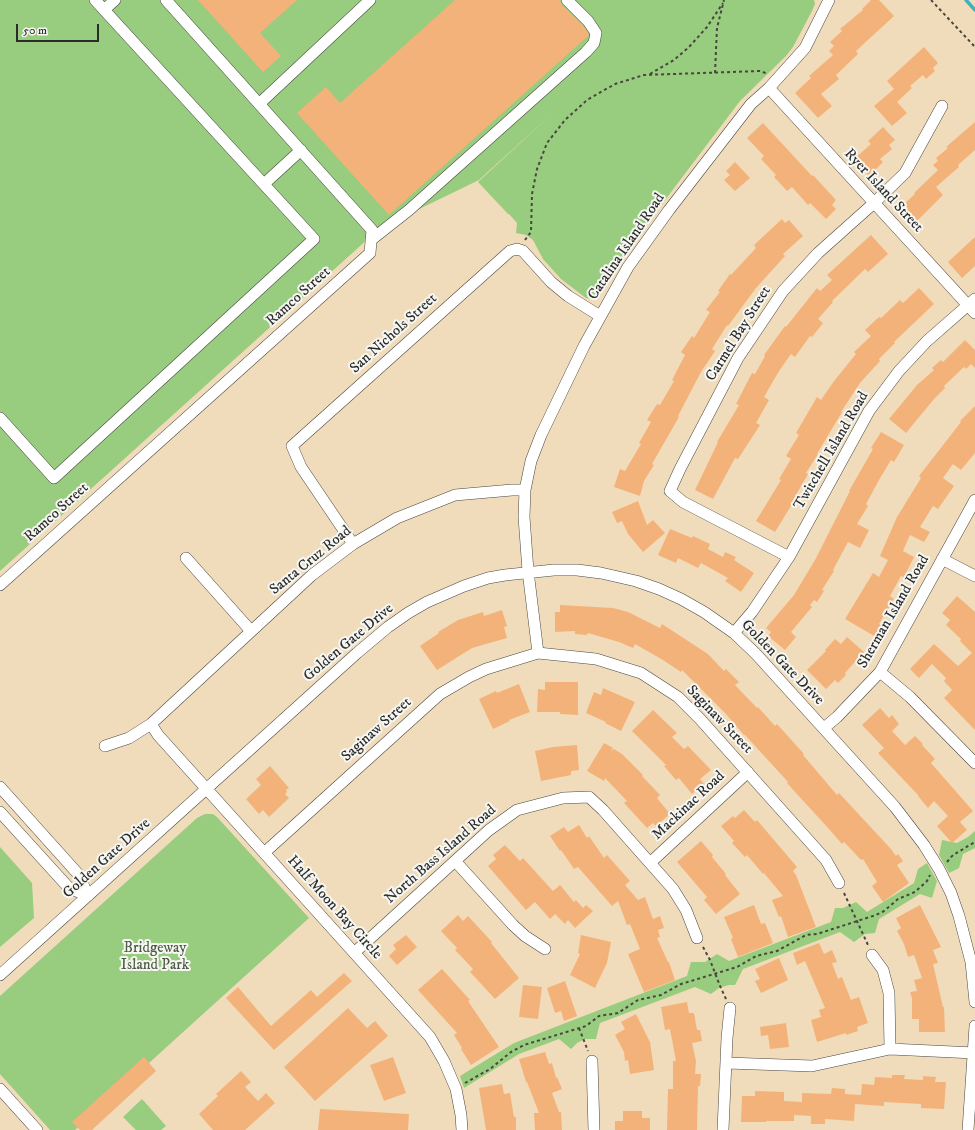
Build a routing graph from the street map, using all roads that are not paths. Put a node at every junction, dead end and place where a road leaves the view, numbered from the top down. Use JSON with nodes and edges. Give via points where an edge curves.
{"nodes":[{"id":1,"x":95,"y":0,"type":"edge"},
{"id":2,"x":115,"y":0,"type":"edge"},
{"id":3,"x":166,"y":0,"type":"edge"},
{"id":4,"x":370,"y":0,"type":"edge"},
{"id":5,"x":567,"y":0,"type":"edge"},
{"id":6,"x":829,"y":0,"type":"edge"},
{"id":7,"x":104,"y":10,"type":"junction"},
{"id":8,"x":769,"y":88,"type":"junction"},
{"id":9,"x":259,"y":104,"type":"junction"},
{"id":10,"x":942,"y":106,"type":"dead end"},
{"id":11,"x":301,"y":150,"type":"junction"},
{"id":12,"x":264,"y":184,"type":"junction"},
{"id":13,"x":874,"y":203,"type":"junction"},
{"id":14,"x":371,"y":240,"type":"junction"},
{"id":15,"x":971,"y":302,"type":"edge"},
{"id":16,"x":975,"y":313,"type":"edge"},
{"id":17,"x":600,"y":316,"type":"junction"},
{"id":18,"x":0,"y":418,"type":"edge"},
{"id":19,"x":525,"y":490,"type":"junction"},
{"id":20,"x":975,"y":500,"type":"edge"},
{"id":21,"x":353,"y":544,"type":"junction"},
{"id":22,"x":789,"y":557,"type":"junction"},
{"id":23,"x":186,"y":558,"type":"dead end"},
{"id":24,"x":942,"y":558,"type":"junction"},
{"id":25,"x":528,"y":571,"type":"junction"},
{"id":26,"x":975,"y":576,"type":"edge"},
{"id":27,"x":0,"y":584,"type":"edge"},
{"id":28,"x":251,"y":631,"type":"junction"},
{"id":29,"x":734,"y":633,"type":"junction"},
{"id":30,"x":538,"y":653,"type":"junction"},
{"id":31,"x":880,"y":672,"type":"junction"},
{"id":32,"x":151,"y":724,"type":"junction"},
{"id":33,"x":824,"y":728,"type":"junction"},
{"id":34,"x":106,"y":746,"type":"dead end"},
{"id":35,"x":975,"y":763,"type":"edge"},
{"id":36,"x":748,"y":772,"type":"junction"},
{"id":37,"x":0,"y":787,"type":"edge"},
{"id":38,"x":207,"y":789,"type":"junction"},
{"id":39,"x":0,"y":812,"type":"edge"},
{"id":40,"x":264,"y":853,"type":"junction"},
{"id":41,"x":456,"y":862,"type":"junction"},
{"id":42,"x":650,"y":863,"type":"junction"},
{"id":43,"x":839,"y":883,"type":"road end"},
{"id":44,"x":88,"y":896,"type":"junction"},
{"id":45,"x":697,"y":938,"type":"road end"},
{"id":46,"x":545,"y":949,"type":"dead end"},
{"id":47,"x":354,"y":953,"type":"junction"},
{"id":48,"x":872,"y":955,"type":"road end"},
{"id":49,"x":0,"y":975,"type":"edge"},
{"id":50,"x":975,"y":1002,"type":"edge"},
{"id":51,"x":730,"y":1008,"type":"road end"},
{"id":52,"x":975,"y":1026,"type":"edge"},
{"id":53,"x":890,"y":1049,"type":"junction"},
{"id":54,"x":974,"y":1053,"type":"edge"},
{"id":55,"x":592,"y":1061,"type":"road end"},
{"id":56,"x":727,"y":1062,"type":"junction"},
{"id":57,"x":1,"y":1092,"type":"edge"},
{"id":58,"x":36,"y":1130,"type":"edge"},
{"id":59,"x":462,"y":1130,"type":"edge"},
{"id":60,"x":594,"y":1130,"type":"edge"},
{"id":61,"x":723,"y":1130,"type":"edge"},
{"id":62,"x":968,"y":1130,"type":"edge"}],
"edges":[{"from":1,"to":7,"type":"street"},
{"from":2,"to":7,"type":"street"},
{"from":3,"to":9,"type":"street"},
{"from":4,"to":9,"type":"street"},
{"from":5,"to":14,"type":"street","via":[[596,33],[594,43],[410,210]]},
{"from":6,"to":8,"type":"street","name":"Catalina Island Road","via":[[805,48]]},
{"from":7,"to":12,"type":"street"},
{"from":8,"to":13,"type":"street","name":"Ryer Island Street"},
{"from":8,"to":17,"type":"street","name":"Catalina Island Road","via":[[751,104],[669,210],[628,267]]},
{"from":9,"to":11,"type":"street"},
{"from":10,"to":13,"type":"street","name":"Carmel Bay Street","via":[[905,173]]},
{"from":11,"to":12,"type":"street"},
{"from":11,"to":14,"type":"street","via":[[372,230]]},
{"from":12,"to":18,"type":"street","via":[[314,239],[54,478]]},
{"from":13,"to":15,"type":"street","name":"Ryer Island Street"},
{"from":13,"to":22,"type":"street","name":"Carmel Bay Street","via":[[818,253],[783,291],[738,358],[670,491],[683,502]]},
{"from":14,"to":27,"type":"street","name":"Ramco Street","via":[[370,253]]},
{"from":15,"to":16,"type":"street","name":"Ryer Island Street"},
{"from":15,"to":22,"type":"street","name":"Twitchell Island Road","via":[[899,371],[869,411]]},
{"from":17,"to":19,"type":"street","name":"Catalina Island Road","via":[[541,435],[531,461]]},
{"from":17,"to":21,"type":"street","name":"San Nichols Street","via":[[551,282],[524,251],[510,251],[292,446],[301,467]]},
{"from":19,"to":21,"type":"street","name":"Santa Cruz Road","via":[[455,495],[397,518]]},
{"from":19,"to":25,"type":"street","name":"Catalina Island Road"},
{"from":20,"to":24,"type":"street","name":"Sherman Island Road"},
{"from":21,"to":28,"type":"street","name":"Santa Cruz Road","via":[[312,575]]},
{"from":22,"to":29,"type":"street","name":"Twitchell Island Road","via":[[752,612]]},
{"from":23,"to":28,"type":"street"},
{"from":24,"to":26,"type":"street"},
{"from":24,"to":31,"type":"street","name":"Sherman Island Road"},
{"from":25,"to":29,"type":"street","name":"Golden Gate Drive","via":[[577,570],[636,581],[681,599]]},
{"from":25,"to":30,"type":"street","name":"Catalina Island Road"},
{"from":25,"to":38,"type":"street","name":"Golden Gate Drive","via":[[488,578],[464,586],[408,613],[357,653]]},
{"from":28,"to":32,"type":"street","name":"Santa Cruz Road"},
{"from":29,"to":33,"type":"street","name":"Golden Gate Drive"},
{"from":30,"to":36,"type":"street","name":"Saginaw Street","via":[[596,659],[641,673],[678,697]]},
{"from":30,"to":40,"type":"street","name":"Saginaw Street","via":[[486,669],[440,694]]},
{"from":31,"to":33,"type":"street","name":"Sherman Island Road"},
{"from":31,"to":35,"type":"street","via":[[910,697]]},
{"from":32,"to":34,"type":"street","name":"Santa Cruz Road","via":[[129,738]]},
{"from":32,"to":38,"type":"street","name":"Half Moon Bay Circle"},
{"from":33,"to":50,"type":"street","name":"Golden Gate Drive","via":[[906,821],[939,869],[953,899],[966,939]]},
{"from":36,"to":42,"type":"street","name":"Mackinac Road"},
{"from":36,"to":43,"type":"street","name":"Saginaw Street","via":[[826,860]]},
{"from":37,"to":44,"type":"street","via":[[79,875]]},
{"from":38,"to":40,"type":"street","name":"Half Moon Bay Circle"},
{"from":38,"to":44,"type":"street","name":"Golden Gate Drive"},
{"from":39,"to":44,"type":"street","via":[[69,888]]},
{"from":40,"to":47,"type":"street","name":"Half Moon Bay Circle"},
{"from":41,"to":42,"type":"street","name":"North Bass Island Road","via":[[490,830],[517,810],[563,798],[589,797]]},
{"from":41,"to":46,"type":"street","via":[[513,925]]},
{"from":41,"to":47,"type":"street","name":"North Bass Island Road"},
{"from":42,"to":45,"type":"street","name":"North Bass Island Road","via":[[676,894],[686,910]]},
{"from":44,"to":49,"type":"street","name":"Golden Gate Drive"},
{"from":47,"to":59,"type":"street","name":"Half Moon Bay Circle","via":[[430,1036],[456,1089]]},
{"from":48,"to":53,"type":"street","via":[[883,970],[889,993]]},
{"from":51,"to":56,"type":"street"},
{"from":52,"to":54,"type":"street"},
{"from":53,"to":54,"type":"street"},
{"from":53,"to":56,"type":"street","via":[[812,1066]]},
{"from":54,"to":62,"type":"street"},
{"from":55,"to":60,"type":"street"},
{"from":56,"to":61,"type":"street"},
{"from":57,"to":58,"type":"street"}]}
